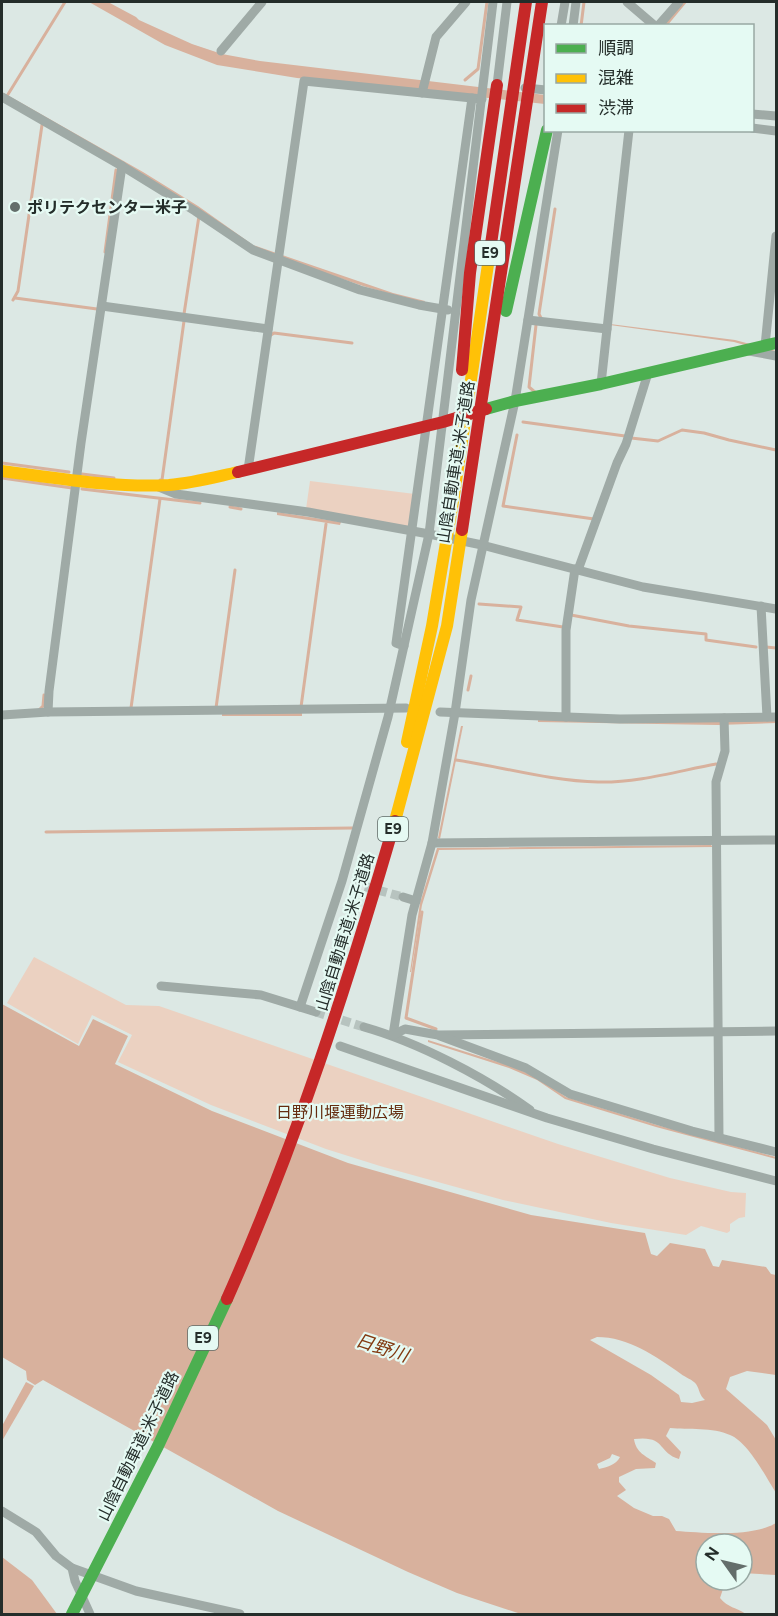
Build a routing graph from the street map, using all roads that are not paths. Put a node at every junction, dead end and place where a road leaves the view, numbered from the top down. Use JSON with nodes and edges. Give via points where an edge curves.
{"nodes":[{"id":1,"x":262,"y":2,"type":"edge"},
{"id":2,"x":466,"y":2,"type":"edge"},
{"id":3,"x":493,"y":2,"type":"edge"},
{"id":4,"x":507,"y":2,"type":"edge"},
{"id":5,"x":526,"y":2,"type":"edge"},
{"id":6,"x":542,"y":2,"type":"edge"},
{"id":7,"x":565,"y":2,"type":"edge"},
{"id":8,"x":576,"y":2,"type":"edge"},
{"id":9,"x":627,"y":2,"type":"edge"},
{"id":10,"x":679,"y":2,"type":"edge"},
{"id":11,"x":561,"y":24,"type":"edge"},
{"id":12,"x":573,"y":24,"type":"edge"},
{"id":13,"x":654,"y":24,"type":"edge"},
{"id":14,"x":658,"y":24,"type":"edge"},
{"id":15,"x":221,"y":51,"type":"dead end"},
{"id":16,"x":483,"y":85,"type":"junction"},
{"id":17,"x":496,"y":85,"type":"junction"},
{"id":18,"x":544,"y":90,"type":"edge"},
{"id":19,"x":422,"y":93,"type":"junction"},
{"id":20,"x":2,"y":97,"type":"edge"},
{"id":21,"x":479,"y":98,"type":"junction"},
{"id":22,"x":754,"y":114,"type":"edge"},
{"id":23,"x":776,"y":115,"type":"edge"},
{"id":24,"x":754,"y":128,"type":"edge"},
{"id":25,"x":777,"y":131,"type":"edge"},
{"id":26,"x":547,"y":132,"type":"edge"},
{"id":27,"x":558,"y":132,"type":"edge"},
{"id":28,"x":629,"y":132,"type":"edge"},
{"id":29,"x":122,"y":166,"type":"junction"},
{"id":30,"x":777,"y":236,"type":"edge"},
{"id":31,"x":277,"y":256,"type":"junction"},
{"id":32,"x":102,"y":306,"type":"junction"},
{"id":33,"x":448,"y":310,"type":"junction"},
{"id":34,"x":528,"y":320,"type":"junction"},
{"id":35,"x":267,"y":329,"type":"junction"},
{"id":36,"x":606,"y":329,"type":"junction"},
{"id":37,"x":760,"y":347,"type":"edge"},
{"id":38,"x":777,"y":356,"type":"edge"},
{"id":39,"x":648,"y":374,"type":"junction"},
{"id":40,"x":601,"y":384,"type":"junction"},
{"id":41,"x":483,"y":396,"type":"junction"},
{"id":42,"x":515,"y":401,"type":"junction"},
{"id":43,"x":464,"y":403,"type":"junction"},
{"id":44,"x":432,"y":425,"type":"junction"},
{"id":45,"x":248,"y":470,"type":"junction"},
{"id":46,"x":2,"y":471,"type":"edge"},
{"id":47,"x":78,"y":481,"type":"junction"},
{"id":48,"x":157,"y":486,"type":"junction"},
{"id":49,"x":411,"y":531,"type":"junction"},
{"id":50,"x":429,"y":534,"type":"junction"},
{"id":51,"x":482,"y":545,"type":"junction"},
{"id":52,"x":577,"y":569,"type":"junction"},
{"id":53,"x":761,"y":606,"type":"junction"},
{"id":54,"x":777,"y":609,"type":"edge"},
{"id":55,"x":404,"y":646,"type":"junction"},
{"id":56,"x":405,"y":708,"type":"dead end"},
{"id":57,"x":48,"y":712,"type":"junction"},
{"id":58,"x":389,"y":712,"type":"junction"},
{"id":59,"x":440,"y":712,"type":"dead end"},
{"id":60,"x":455,"y":713,"type":"junction"},
{"id":61,"x":2,"y":715,"type":"edge"},
{"id":62,"x":566,"y":717,"type":"junction"},
{"id":63,"x":772,"y":717,"type":"edge"},
{"id":64,"x":724,"y":722,"type":"junction"},
{"id":65,"x":777,"y":840,"type":"edge"},
{"id":66,"x":716,"y":841,"type":"junction"},
{"id":67,"x":432,"y":843,"type":"junction"},
{"id":68,"x":342,"y":880,"type":"junction"},
{"id":69,"x":352,"y":883,"type":"tunnel mouth"},
{"id":70,"x":403,"y":897,"type":"tunnel mouth"},
{"id":71,"x":416,"y":901,"type":"junction"},
{"id":72,"x":161,"y":986,"type":"dead end"},
{"id":73,"x":300,"y":1007,"type":"junction"},
{"id":74,"x":316,"y":1012,"type":"tunnel mouth"},
{"id":75,"x":364,"y":1027,"type":"tunnel mouth"},
{"id":76,"x":777,"y":1031,"type":"edge"},
{"id":77,"x":718,"y":1032,"type":"junction"},
{"id":78,"x":393,"y":1035,"type":"junction"},
{"id":79,"x":438,"y":1035,"type":"junction"},
{"id":80,"x":340,"y":1046,"type":"dead end"},
{"id":81,"x":321,"y":1053,"type":"junction"},
{"id":82,"x":537,"y":1115,"type":"junction"},
{"id":83,"x":719,"y":1138,"type":"junction"},
{"id":84,"x":777,"y":1152,"type":"edge"},
{"id":85,"x":777,"y":1181,"type":"edge"},
{"id":86,"x":2,"y":1511,"type":"edge"},
{"id":87,"x":72,"y":1568,"type":"junction"},
{"id":88,"x":65,"y":1614,"type":"edge"},
{"id":89,"x":72,"y":1614,"type":"edge"},
{"id":90,"x":90,"y":1614,"type":"edge"},
{"id":91,"x":240,"y":1614,"type":"edge"}],
"edges":[{"from":1,"to":15,"type":"street"},
{"from":2,"to":19,"type":"street","via":[[436,37]]},
{"from":3,"to":16,"type":"street"},
{"from":4,"to":17,"type":"street"},
{"from":5,"to":43,"type":"main road","name":"山陰自動車道;米子道路","number":"E9"},
{"from":6,"to":41,"type":"main road","name":"山陰自動車道;米子道路","number":"E9"},
{"from":7,"to":11,"type":"street"},
{"from":8,"to":12,"type":"street"},
{"from":9,"to":13,"type":"street"},
{"from":10,"to":14,"type":"street"},
{"from":16,"to":17,"type":"street"},
{"from":16,"to":21,"type":"street"},
{"from":17,"to":18,"type":"street"},
{"from":17,"to":43,"type":"main road","via":[[470,273]]},
{"from":19,"to":21,"type":"street"},
{"from":19,"to":31,"type":"street","via":[[304,81]]},
{"from":20,"to":29,"type":"street"},
{"from":21,"to":33,"type":"street"},
{"from":22,"to":23,"type":"street"},
{"from":24,"to":25,"type":"street"},
{"from":26,"to":41,"type":"main road","via":[[494,371]]},
{"from":27,"to":34,"type":"street"},
{"from":28,"to":36,"type":"street"},
{"from":29,"to":31,"type":"street","via":[[247,247]]},
{"from":29,"to":32,"type":"street"},
{"from":30,"to":37,"type":"street"},
{"from":31,"to":33,"type":"street","via":[[360,290]]},
{"from":31,"to":35,"type":"street"},
{"from":32,"to":35,"type":"street"},
{"from":32,"to":47,"type":"street"},
{"from":33,"to":44,"type":"street"},
{"from":33,"to":44,"type":"street"},
{"from":34,"to":36,"type":"street"},
{"from":34,"to":42,"type":"street"},
{"from":35,"to":45,"type":"street"},
{"from":36,"to":40,"type":"street"},
{"from":37,"to":38,"type":"street"},
{"from":37,"to":39,"type":"main road"},
{"from":39,"to":40,"type":"main road"},
{"from":39,"to":52,"type":"street","via":[[626,444]]},
{"from":40,"to":42,"type":"main road"},
{"from":41,"to":81,"type":"main road","name":"山陰自動車道;米子道路","number":"E9","via":[[451,601],[432,691],[367,918]]},
{"from":42,"to":44,"type":"main road"},
{"from":42,"to":51,"type":"street"},
{"from":43,"to":81,"type":"main road","name":"山陰自動車道;米子道路","number":"E9","via":[[437,598],[399,774]]},
{"from":44,"to":45,"type":"main road"},
{"from":44,"to":49,"type":"street"},
{"from":44,"to":50,"type":"street"},
{"from":45,"to":48,"type":"main road"},
{"from":46,"to":47,"type":"main road"},
{"from":47,"to":48,"type":"main road"},
{"from":47,"to":57,"type":"street"},
{"from":48,"to":49,"type":"street","via":[[176,494]]},
{"from":49,"to":50,"type":"street"},
{"from":49,"to":55,"type":"street","via":[[396,643]]},
{"from":50,"to":51,"type":"street"},
{"from":50,"to":55,"type":"street"},
{"from":51,"to":52,"type":"street"},
{"from":51,"to":60,"type":"street"},
{"from":52,"to":53,"type":"street","via":[[643,587]]},
{"from":52,"to":62,"type":"street","via":[[566,630]]},
{"from":53,"to":54,"type":"street"},
{"from":53,"to":63,"type":"street"},
{"from":55,"to":58,"type":"street"},
{"from":56,"to":58,"type":"street"},
{"from":57,"to":58,"type":"street"},
{"from":57,"to":61,"type":"street"},
{"from":58,"to":68,"type":"street"},
{"from":59,"to":60,"type":"street"},
{"from":60,"to":62,"type":"street"},
{"from":60,"to":67,"type":"street"},
{"from":62,"to":64,"type":"street"},
{"from":63,"to":64,"type":"street"},
{"from":64,"to":66,"type":"street","via":[[724,751],[716,782]]},
{"from":65,"to":66,"type":"street"},
{"from":66,"to":67,"type":"street"},
{"from":66,"to":77,"type":"street"},
{"from":67,"to":71,"type":"street"},
{"from":68,"to":69,"type":"street"},
{"from":68,"to":73,"type":"street"},
{"from":70,"to":71,"type":"street"},
{"from":71,"to":78,"type":"street"},
{"from":72,"to":73,"type":"street","via":[[261,995]]},
{"from":73,"to":74,"type":"street"},
{"from":75,"to":78,"type":"street"},
{"from":76,"to":77,"type":"street"},
{"from":77,"to":79,"type":"street"},
{"from":77,"to":83,"type":"street"},
{"from":78,"to":79,"type":"street","via":[[405,1029]]},
{"from":78,"to":82,"type":"street","via":[[468,1072]]},
{"from":79,"to":83,"type":"street","via":[[526,1068],[570,1094]]},
{"from":80,"to":82,"type":"street"},
{"from":81,"to":88,"type":"main road","name":"山陰自動車道;米子道路","number":"E9","via":[[189,1369]]},
{"from":81,"to":89,"type":"main road","name":"山陰自動車道;米子道路","number":"E9","via":[[238,1274],[189,1382]]},
{"from":82,"to":85,"type":"street"},
{"from":83,"to":84,"type":"street"},
{"from":86,"to":87,"type":"street","via":[[36,1532]]},
{"from":87,"to":90,"type":"street"},
{"from":87,"to":91,"type":"street","via":[[136,1591]]}]}
